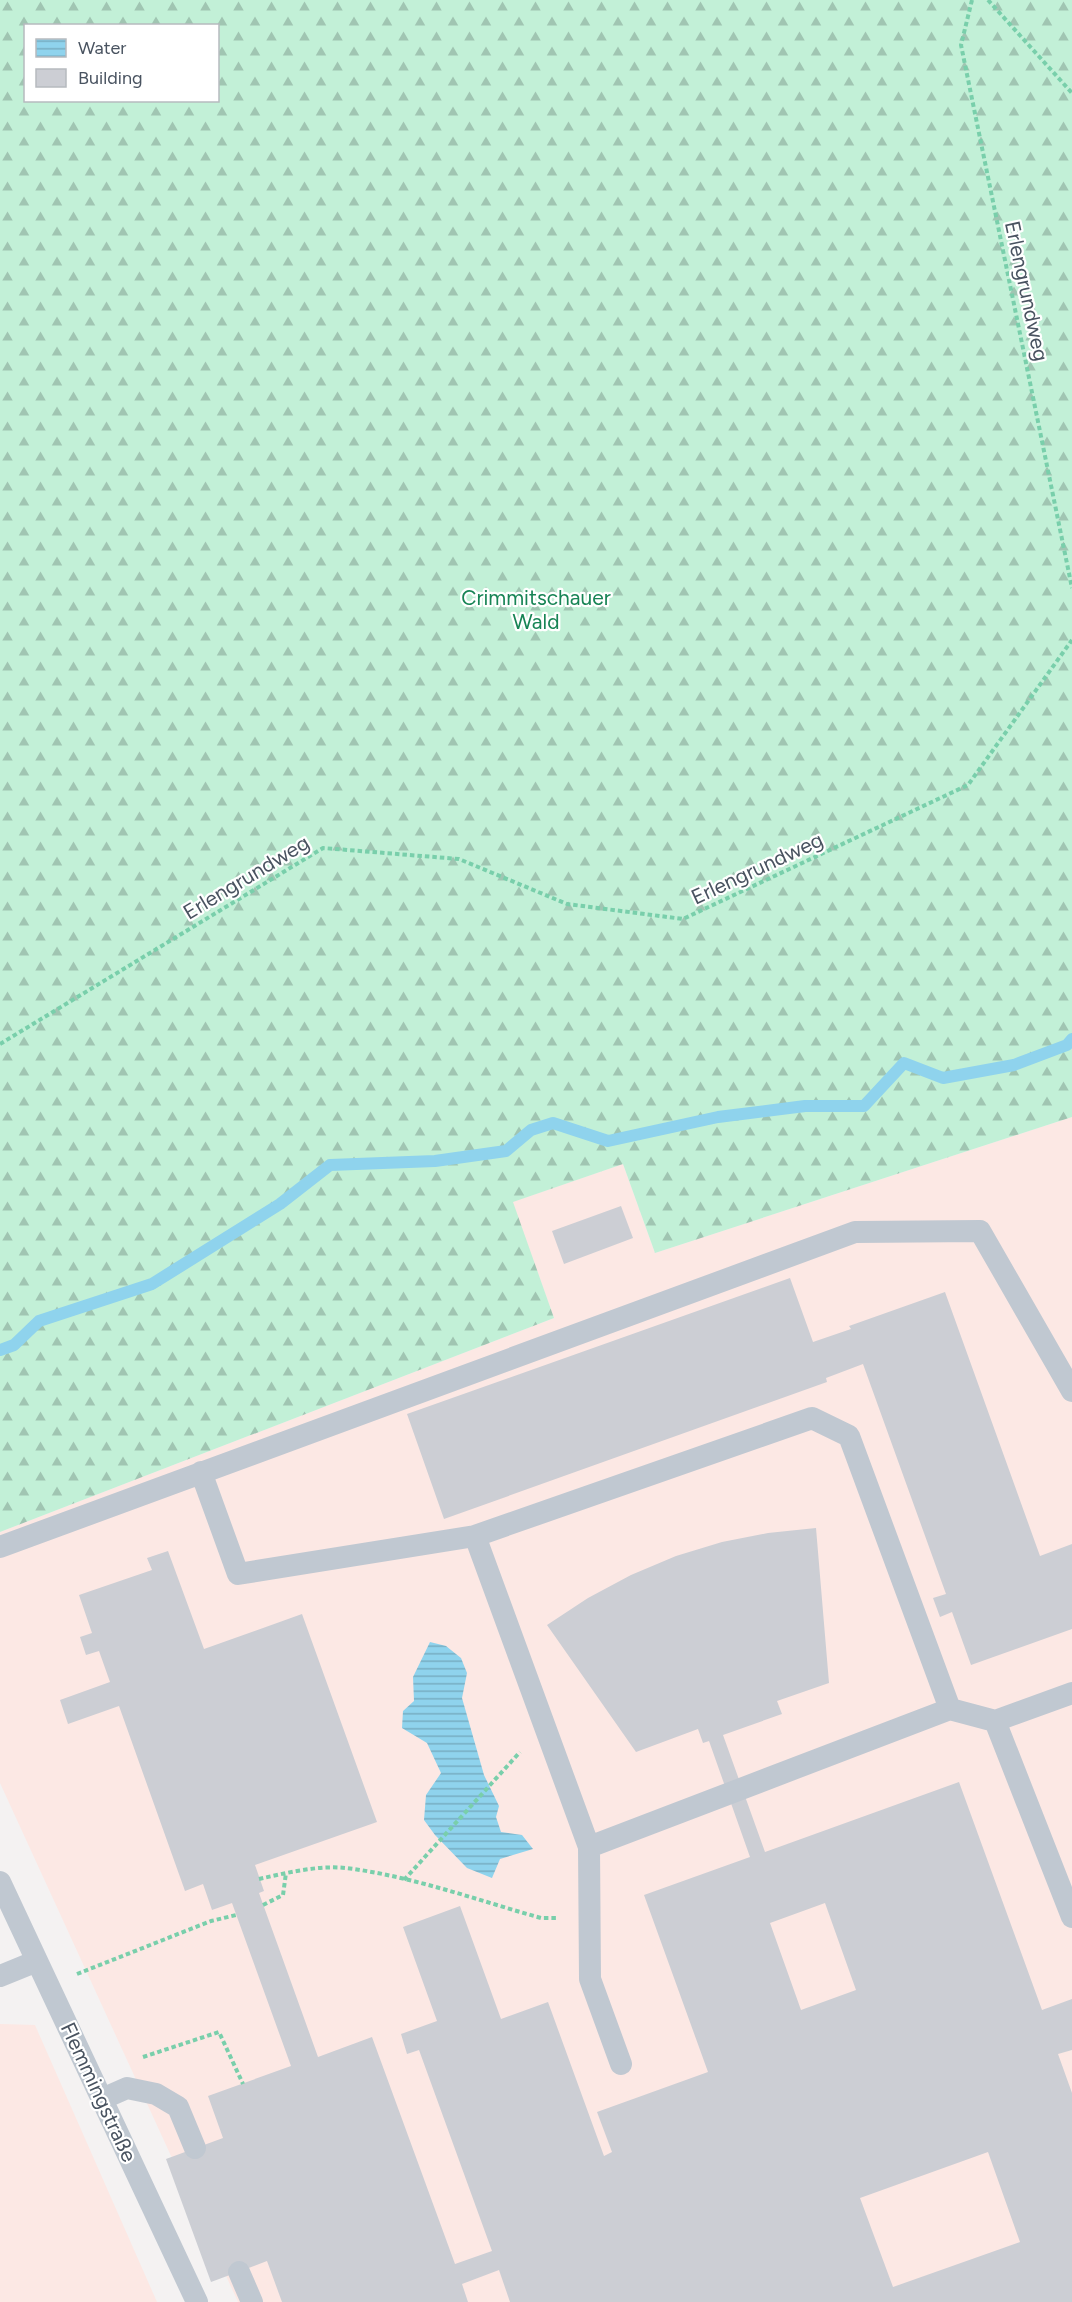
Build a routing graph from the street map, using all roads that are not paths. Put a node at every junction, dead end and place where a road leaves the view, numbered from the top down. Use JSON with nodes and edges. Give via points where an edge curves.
{"nodes":[{"id":1,"x":1072,"y":1391,"type":"edge"},
{"id":2,"x":201,"y":1472,"type":"junction"},
{"id":3,"x":475,"y":1536,"type":"junction"},
{"id":4,"x":0,"y":1547,"type":"edge"},
{"id":5,"x":1072,"y":1694,"type":"edge"},
{"id":6,"x":950,"y":1709,"type":"junction"},
{"id":7,"x":994,"y":1721,"type":"junction"},
{"id":8,"x":589,"y":1847,"type":"junction"},
{"id":9,"x":0,"y":1882,"type":"edge"},
{"id":10,"x":1072,"y":1917,"type":"edge"},
{"id":11,"x":37,"y":1960,"type":"junction"},
{"id":12,"x":0,"y":1976,"type":"edge"},
{"id":13,"x":621,"y":2064,"type":"dead end"},
{"id":14,"x":102,"y":2099,"type":"junction"},
{"id":15,"x":195,"y":2148,"type":"dead end"},
{"id":16,"x":239,"y":2272,"type":"dead end"},
{"id":17,"x":197,"y":2302,"type":"edge"},
{"id":18,"x":252,"y":2302,"type":"edge"}],
"edges":[{"from":1,"to":2,"type":"lane","via":[[980,1231],[855,1232]]},
{"from":2,"to":3,"type":"lane","via":[[238,1574]]},
{"from":2,"to":4,"type":"lane"},
{"from":3,"to":6,"type":"lane","via":[[812,1418],[849,1436]]},
{"from":3,"to":8,"type":"lane"},
{"from":5,"to":7,"type":"lane"},
{"from":6,"to":7,"type":"lane"},
{"from":6,"to":8,"type":"lane"},
{"from":7,"to":10,"type":"lane"},
{"from":8,"to":13,"type":"lane","via":[[590,1979]]},
{"from":9,"to":11,"type":"lane","name":"Flemmingstraße"},
{"from":11,"to":12,"type":"lane"},
{"from":11,"to":14,"type":"lane","name":"Flemmingstraße"},
{"from":14,"to":15,"type":"lane","via":[[127,2088],[156,2094],[178,2107]]},
{"from":14,"to":17,"type":"lane","name":"Flemmingstraße"},
{"from":16,"to":18,"type":"lane"}]}
